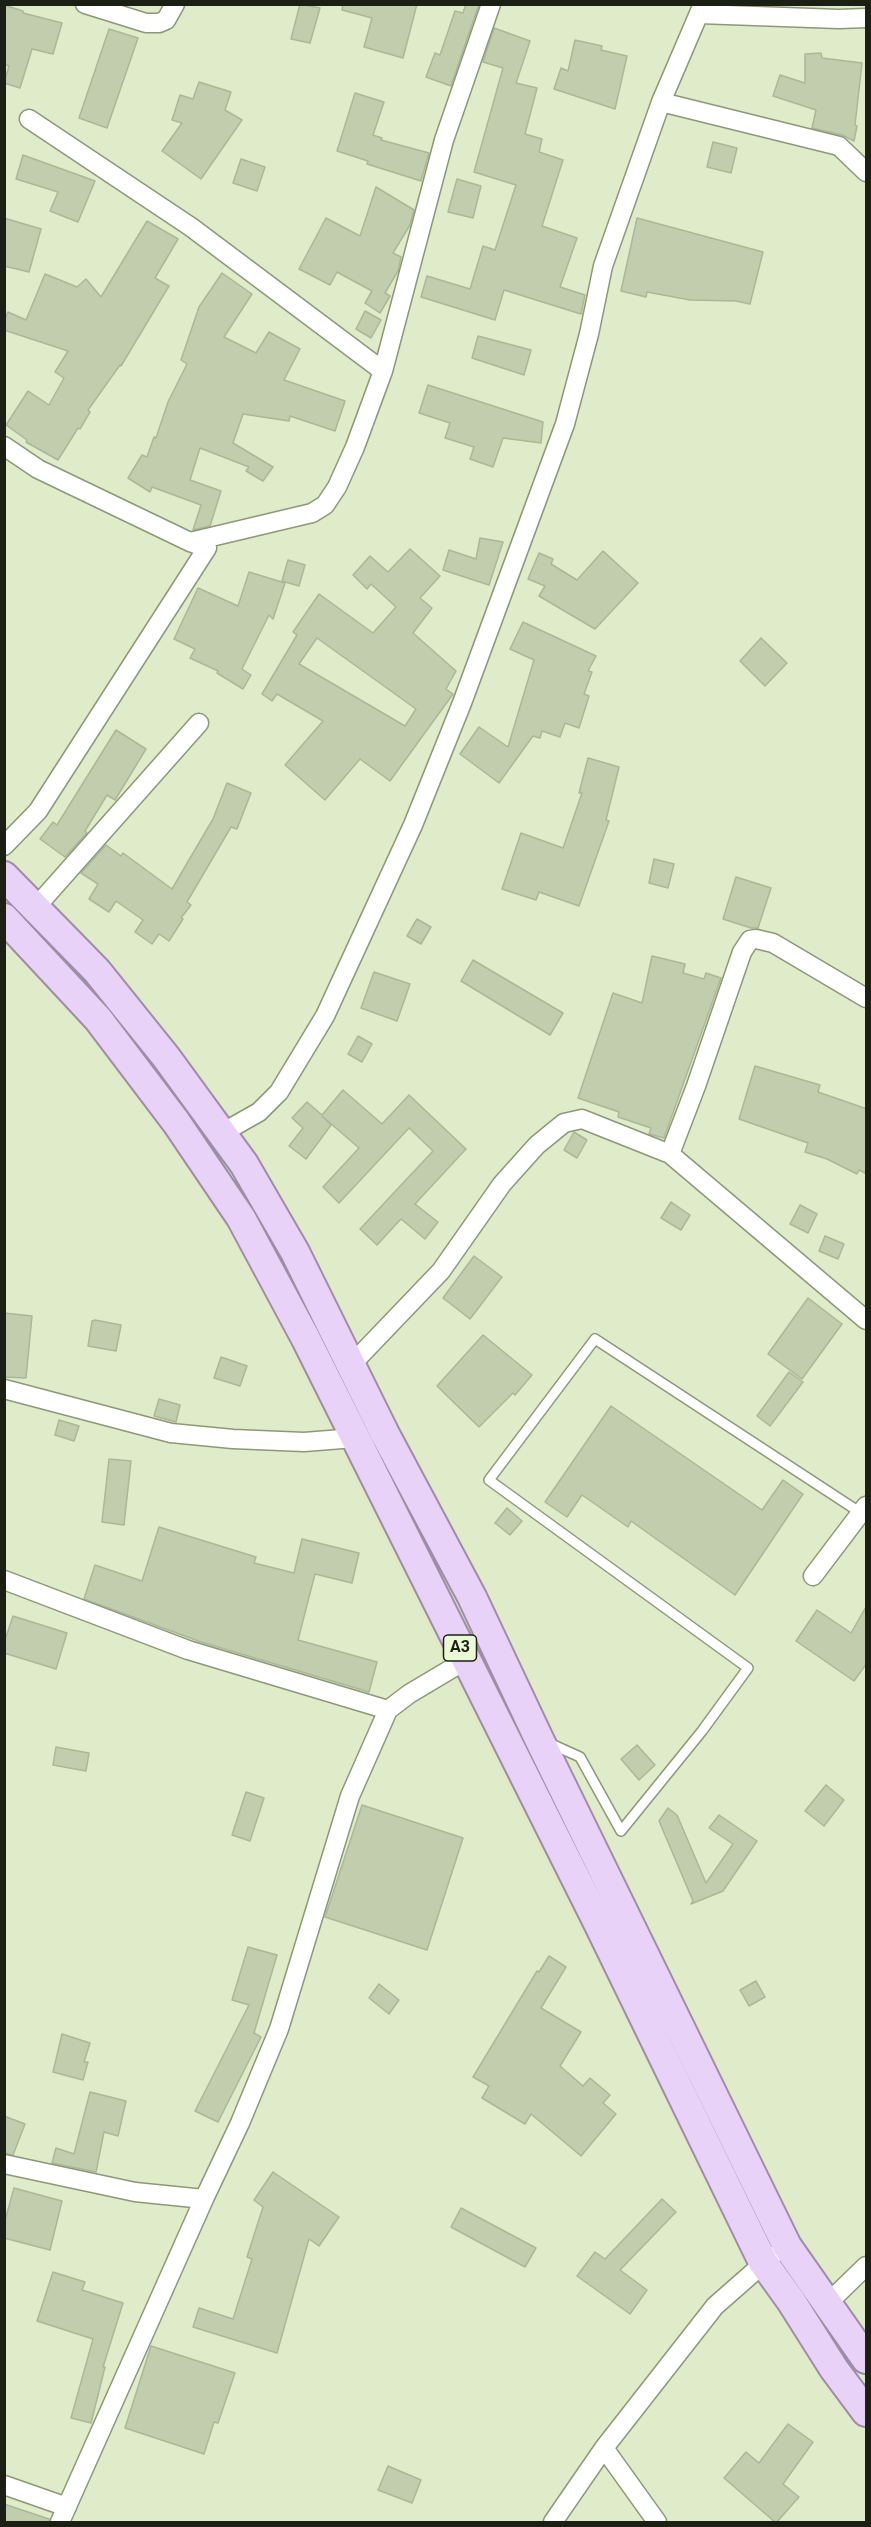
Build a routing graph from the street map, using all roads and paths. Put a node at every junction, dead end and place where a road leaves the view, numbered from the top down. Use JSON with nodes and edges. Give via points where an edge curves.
{"nodes":[{"id":1,"x":85,"y":4,"type":"edge"},
{"id":2,"x":175,"y":4,"type":"edge"},
{"id":3,"x":492,"y":4,"type":"edge"},
{"id":4,"x":701,"y":9,"type":"edge"},
{"id":5,"x":867,"y":18,"type":"edge"},
{"id":6,"x":661,"y":102,"type":"junction"},
{"id":7,"x":29,"y":119,"type":"dead end"},
{"id":8,"x":867,"y":172,"type":"edge"},
{"id":9,"x":383,"y":371,"type":"junction"},
{"id":10,"x":4,"y":446,"type":"edge"},
{"id":11,"x":190,"y":542,"type":"junction"},
{"id":12,"x":199,"y":723,"type":"dead end"},
{"id":13,"x":4,"y":846,"type":"edge"},
{"id":14,"x":4,"y":876,"type":"edge"},
{"id":15,"x":36,"y":907,"type":"junction"},
{"id":16,"x":4,"y":918,"type":"edge"},
{"id":17,"x":867,"y":998,"type":"edge"},
{"id":18,"x":222,"y":1133,"type":"junction"},
{"id":19,"x":670,"y":1154,"type":"junction"},
{"id":20,"x":867,"y":1320,"type":"edge"},
{"id":21,"x":351,"y":1365,"type":"junction"},
{"id":22,"x":4,"y":1389,"type":"edge"},
{"id":23,"x":355,"y":1438,"type":"junction"},
{"id":24,"x":864,"y":1509,"type":"edge"},
{"id":25,"x":813,"y":1576,"type":"dead end"},
{"id":26,"x":4,"y":1580,"type":"edge"},
{"id":27,"x":466,"y":1660,"type":"junction"},
{"id":28,"x":388,"y":1710,"type":"junction"},
{"id":29,"x":539,"y":1739,"type":"junction"},
{"id":30,"x":4,"y":2164,"type":"edge"},
{"id":31,"x":204,"y":2199,"type":"junction"},
{"id":32,"x":787,"y":2246,"type":"junction"},
{"id":33,"x":763,"y":2262,"type":"junction"},
{"id":34,"x":867,"y":2266,"type":"edge"},
{"id":35,"x":829,"y":2302,"type":"junction"},
{"id":36,"x":867,"y":2359,"type":"edge"},
{"id":37,"x":867,"y":2412,"type":"edge"},
{"id":38,"x":604,"y":2448,"type":"junction"},
{"id":39,"x":4,"y":2485,"type":"edge"},
{"id":40,"x":64,"y":2515,"type":"edge"},
{"id":41,"x":553,"y":2523,"type":"edge"},
{"id":42,"x":657,"y":2523,"type":"edge"}],
"edges":[{"from":1,"to":2,"type":"street","via":[[146,23],[159,23],[166,20]]},
{"from":3,"to":9,"type":"street","via":[[444,140]]},
{"from":4,"to":5,"type":"street"},
{"from":4,"to":6,"type":"street"},
{"from":6,"to":8,"type":"street","via":[[839,146]]},
{"from":6,"to":18,"type":"street","via":[[603,266],[565,424],[413,825],[325,1016],[279,1092],[259,1112]]},
{"from":7,"to":9,"type":"street","via":[[191,227]]},
{"from":9,"to":11,"type":"street","via":[[355,447],[325,505],[312,513]]},
{"from":10,"to":11,"type":"street","via":[[38,468]]},
{"from":11,"to":13,"type":"street","via":[[207,548],[38,812]]},
{"from":12,"to":15,"type":"street"},
{"from":14,"to":15,"type":"highway","number":"A3"},
{"from":15,"to":18,"type":"highway","number":"A3","via":[[97,971]]},
{"from":16,"to":23,"type":"highway","number":"A3","via":[[98,1019],[176,1122],[235,1209]]},
{"from":17,"to":19,"type":"street","via":[[773,943],[750,940],[742,952]]},
{"from":18,"to":21,"type":"highway","number":"A3","via":[[296,1252]]},
{"from":19,"to":20,"type":"street"},
{"from":19,"to":21,"type":"street","via":[[582,1119],[564,1123],[537,1145],[502,1184],[441,1270]]},
{"from":21,"to":29,"type":"highway","number":"A3","via":[[472,1597]]},
{"from":22,"to":23,"type":"street","via":[[171,1433],[304,1442]]},
{"from":23,"to":27,"type":"highway","number":"A3"},
{"from":24,"to":25,"type":"street"},
{"from":24,"to":29,"type":"lane","via":[[595,1339],[489,1480],[748,1668],[621,1831],[580,1757]]},
{"from":26,"to":28,"type":"street","via":[[188,1650]]},
{"from":27,"to":28,"type":"street"},
{"from":27,"to":33,"type":"highway","number":"A3"},
{"from":28,"to":31,"type":"street","via":[[350,1796],[279,2029]]},
{"from":29,"to":32,"type":"highway","number":"A3"},
{"from":30,"to":31,"type":"street","via":[[135,2192]]},
{"from":31,"to":40,"type":"street"},
{"from":32,"to":33,"type":"street"},
{"from":32,"to":35,"type":"highway","number":"A3"},
{"from":33,"to":37,"type":"highway","number":"A3"},
{"from":33,"to":38,"type":"street","via":[[715,2306]]},
{"from":34,"to":35,"type":"street"},
{"from":35,"to":36,"type":"highway","number":"A3"},
{"from":38,"to":41,"type":"street"},
{"from":38,"to":42,"type":"street"},
{"from":39,"to":40,"type":"street"}]}
